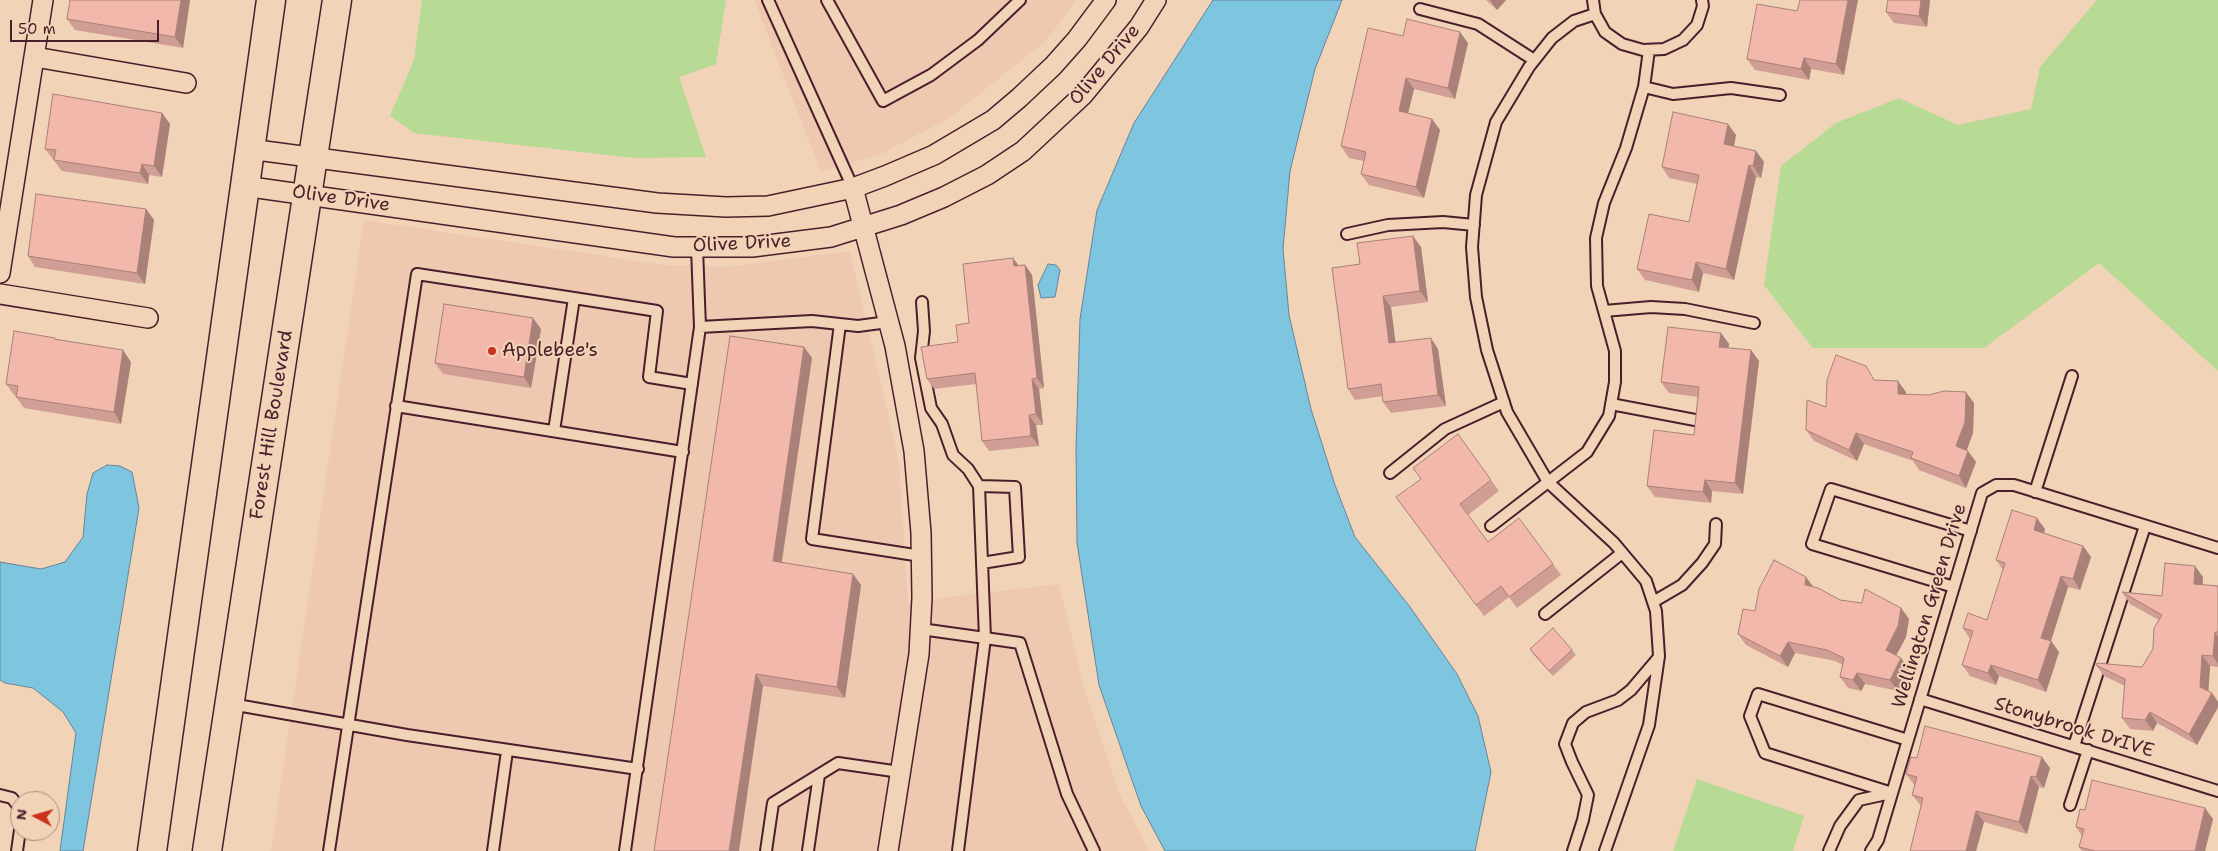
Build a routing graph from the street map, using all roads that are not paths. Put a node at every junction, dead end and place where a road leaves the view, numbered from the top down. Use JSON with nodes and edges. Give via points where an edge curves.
{"nodes":[{"id":1,"x":43,"y":0,"type":"edge"},
{"id":2,"x":271,"y":0,"type":"edge"},
{"id":3,"x":337,"y":0,"type":"edge"},
{"id":4,"x":768,"y":0,"type":"edge"},
{"id":5,"x":827,"y":0,"type":"edge"},
{"id":6,"x":1020,"y":0,"type":"edge"},
{"id":7,"x":1106,"y":0,"type":"edge"},
{"id":8,"x":1156,"y":0,"type":"edge"},
{"id":9,"x":1594,"y":0,"type":"edge"},
{"id":10,"x":1702,"y":0,"type":"edge"},
{"id":11,"x":1420,"y":8,"type":"dead end"},
{"id":12,"x":1595,"y":14,"type":"junction"},
{"id":13,"x":1649,"y":50,"type":"junction"},
{"id":14,"x":35,"y":57,"type":"junction"},
{"id":15,"x":1534,"y":60,"type":"junction"},
{"id":16,"x":186,"y":83,"type":"dead end"},
{"id":17,"x":1644,"y":87,"type":"junction"},
{"id":18,"x":1780,"y":95,"type":"dead end"},
{"id":19,"x":249,"y":149,"type":"junction"},
{"id":20,"x":312,"y":158,"type":"junction"},
{"id":21,"x":244,"y":186,"type":"junction"},
{"id":22,"x":853,"y":188,"type":"junction"},
{"id":23,"x":307,"y":194,"type":"junction"},
{"id":24,"x":1474,"y":225,"type":"junction"},
{"id":25,"x":864,"y":228,"type":"junction"},
{"id":26,"x":1347,"y":234,"type":"dead end"},
{"id":27,"x":697,"y":248,"type":"junction"},
{"id":28,"x":0,"y":273,"type":"edge"},
{"id":29,"x":0,"y":294,"type":"edge"},
{"id":30,"x":574,"y":298,"type":"junction"},
{"id":31,"x":922,"y":302,"type":"dead end"},
{"id":32,"x":1604,"y":311,"type":"junction"},
{"id":33,"x":148,"y":318,"type":"dead end"},
{"id":34,"x":888,"y":322,"type":"junction"},
{"id":35,"x":1754,"y":323,"type":"dead end"},
{"id":36,"x":840,"y":324,"type":"junction"},
{"id":37,"x":700,"y":328,"type":"junction"},
{"id":38,"x":2072,"y":376,"type":"dead end"},
{"id":39,"x":692,"y":384,"type":"junction"},
{"id":40,"x":1504,"y":402,"type":"junction"},
{"id":41,"x":1611,"y":404,"type":"junction"},
{"id":42,"x":396,"y":406,"type":"junction"},
{"id":43,"x":1695,"y":420,"type":"edge"},
{"id":44,"x":554,"y":431,"type":"junction"},
{"id":45,"x":682,"y":452,"type":"junction"},
{"id":46,"x":1390,"y":474,"type":"dead end"},
{"id":47,"x":1548,"y":482,"type":"junction"},
{"id":48,"x":979,"y":486,"type":"junction"},
{"id":49,"x":2035,"y":492,"type":"junction"},
{"id":50,"x":1716,"y":524,"type":"dead end"},
{"id":51,"x":1491,"y":526,"type":"dead end"},
{"id":52,"x":2145,"y":526,"type":"junction"},
{"id":53,"x":1971,"y":531,"type":"junction"},
{"id":54,"x":2218,"y":548,"type":"edge"},
{"id":55,"x":1622,"y":553,"type":"junction"},
{"id":56,"x":921,"y":556,"type":"junction"},
{"id":57,"x":982,"y":563,"type":"junction"},
{"id":58,"x":1954,"y":587,"type":"junction"},
{"id":59,"x":1653,"y":602,"type":"junction"},
{"id":60,"x":1545,"y":614,"type":"dead end"},
{"id":61,"x":920,"y":629,"type":"junction"},
{"id":62,"x":986,"y":638,"type":"junction"},
{"id":63,"x":1660,"y":656,"type":"junction"},
{"id":64,"x":1920,"y":699,"type":"junction"},
{"id":65,"x":230,"y":704,"type":"junction"},
{"id":66,"x":349,"y":725,"type":"junction"},
{"id":67,"x":1908,"y":740,"type":"junction"},
{"id":68,"x":2074,"y":746,"type":"junction"},
{"id":69,"x":2088,"y":750,"type":"junction"},
{"id":70,"x":507,"y":751,"type":"junction"},
{"id":71,"x":638,"y":769,"type":"junction"},
{"id":72,"x":900,"y":772,"type":"junction"},
{"id":73,"x":819,"y":775,"type":"junction"},
{"id":74,"x":2218,"y":791,"type":"edge"},
{"id":75,"x":1892,"y":793,"type":"junction"},
{"id":76,"x":2070,"y":805,"type":"dead end"},
{"id":77,"x":152,"y":851,"type":"edge"},
{"id":78,"x":207,"y":851,"type":"edge"},
{"id":79,"x":329,"y":851,"type":"edge"},
{"id":80,"x":493,"y":851,"type":"edge"},
{"id":81,"x":625,"y":851,"type":"edge"},
{"id":82,"x":766,"y":851,"type":"edge"},
{"id":83,"x":808,"y":851,"type":"edge"},
{"id":84,"x":888,"y":851,"type":"edge"},
{"id":85,"x":958,"y":851,"type":"edge"},
{"id":86,"x":1094,"y":851,"type":"edge"},
{"id":87,"x":1573,"y":851,"type":"edge"},
{"id":88,"x":1605,"y":851,"type":"edge"},
{"id":89,"x":1829,"y":851,"type":"edge"},
{"id":90,"x":1871,"y":851,"type":"edge"}],
"edges":[{"from":1,"to":14,"type":"street"},
{"from":2,"to":19,"type":"main road"},
{"from":3,"to":20,"type":"main road","name":"Forest Hill Boulevard"},
{"from":4,"to":22,"type":"lane"},
{"from":5,"to":6,"type":"lane","via":[[883,101],[939,69],[978,40]]},
{"from":7,"to":22,"type":"street","name":"Olive Drive","via":[[1053,66],[993,120],[934,155]]},
{"from":8,"to":25,"type":"street","name":"Olive Drive","via":[[1139,27],[1083,95],[1023,151],[987,175],[944,197]]},
{"from":9,"to":12,"type":"lane"},
{"from":10,"to":13,"type":"lane","via":[[1697,25],[1683,40],[1664,49]]},
{"from":11,"to":15,"type":"lane","via":[[1478,24]]},
{"from":12,"to":13,"type":"lane","via":[[1605,32],[1622,44]]},
{"from":12,"to":15,"type":"lane","via":[[1574,21],[1552,38]]},
{"from":13,"to":17,"type":"lane"},
{"from":14,"to":16,"type":"street"},
{"from":14,"to":28,"type":"street"},
{"from":15,"to":24,"type":"lane","via":[[1496,122],[1476,195]]},
{"from":17,"to":18,"type":"lane","via":[[1673,94],[1731,88]]},
{"from":17,"to":32,"type":"lane","via":[[1626,148],[1604,203],[1596,238],[1597,286]]},
{"from":19,"to":20,"type":"street","name":"Olive Drive"},
{"from":19,"to":21,"type":"main road"},
{"from":20,"to":22,"type":"street","name":"Olive Drive","via":[[657,203],[726,207],[768,206]]},
{"from":20,"to":23,"type":"main road","name":"Forest Hill Boulevard"},
{"from":21,"to":23,"type":"street","name":"Olive Drive"},
{"from":21,"to":77,"type":"main road"},
{"from":22,"to":25,"type":"street"},
{"from":23,"to":27,"type":"street","name":"Olive Drive"},
{"from":23,"to":65,"type":"main road","name":"Forest Hill Boulevard"},
{"from":24,"to":26,"type":"lane","via":[[1444,222],[1388,225]]},
{"from":24,"to":40,"type":"lane","via":[[1472,247],[1476,297],[1487,350]]},
{"from":25,"to":27,"type":"street","name":"Olive Drive","via":[[793,243]]},
{"from":25,"to":34,"type":"street"},
{"from":27,"to":37,"type":"lane"},
{"from":29,"to":33,"type":"street"},
{"from":30,"to":39,"type":"lane","via":[[657,311],[649,377]]},
{"from":30,"to":42,"type":"lane","via":[[417,274]]},
{"from":30,"to":44,"type":"lane"},
{"from":31,"to":48,"type":"lane","via":[[922,358],[931,408],[942,424],[953,455]]},
{"from":32,"to":35,"type":"lane","via":[[1651,307],[1685,309]]},
{"from":32,"to":41,"type":"lane","via":[[1615,351],[1616,382]]},
{"from":34,"to":36,"type":"lane","via":[[858,326]]},
{"from":34,"to":56,"type":"street","via":[[914,451]]},
{"from":36,"to":37,"type":"lane","via":[[812,321]]},
{"from":36,"to":56,"type":"lane","via":[[812,539]]},
{"from":37,"to":39,"type":"lane"},
{"from":38,"to":49,"type":"lane"},
{"from":39,"to":45,"type":"lane"},
{"from":40,"to":46,"type":"lane","via":[[1445,429]]},
{"from":40,"to":47,"type":"lane"},
{"from":41,"to":43,"type":"lane"},
{"from":41,"to":47,"type":"lane","via":[[1609,416],[1587,452]]},
{"from":42,"to":44,"type":"lane"},
{"from":42,"to":66,"type":"lane"},
{"from":44,"to":45,"type":"lane"},
{"from":45,"to":71,"type":"lane"},
{"from":47,"to":51,"type":"lane"},
{"from":47,"to":55,"type":"lane"},
{"from":48,"to":57,"type":"lane"},
{"from":48,"to":57,"type":"lane","via":[[1015,487],[1019,557]]},
{"from":49,"to":52,"type":"lane","name":"Wellington Green Drive"},
{"from":49,"to":53,"type":"lane","name":"Wellington Green Drive","via":[[2014,485],[1996,485],[1982,493]]},
{"from":50,"to":59,"type":"lane","via":[[1715,544],[1702,563],[1682,585]]},
{"from":52,"to":54,"type":"lane","name":"Wellington Green Drive"},
{"from":52,"to":68,"type":"lane"},
{"from":53,"to":58,"type":"lane","name":"Wellington Green Drive"},
{"from":53,"to":58,"type":"lane","via":[[1831,489],[1812,544]]},
{"from":55,"to":59,"type":"lane","via":[[1646,581]]},
{"from":55,"to":60,"type":"lane"},
{"from":56,"to":61,"type":"street"},
{"from":57,"to":62,"type":"lane"},
{"from":58,"to":64,"type":"lane","name":"Wellington Green Drive"},
{"from":59,"to":63,"type":"lane"},
{"from":61,"to":62,"type":"lane"},
{"from":61,"to":72,"type":"street"},
{"from":62,"to":85,"type":"lane"},
{"from":62,"to":86,"type":"lane","via":[[1020,643],[1067,794]]},
{"from":63,"to":87,"type":"lane","via":[[1631,690],[1618,700],[1586,712],[1573,723],[1566,744],[1588,795]]},
{"from":63,"to":88,"type":"lane","via":[[1648,725]]},
{"from":64,"to":67,"type":"lane","name":"Wellington Green Drive"},
{"from":64,"to":68,"type":"lane","name":"Stonybrook DrIVE"},
{"from":65,"to":66,"type":"lane"},
{"from":65,"to":78,"type":"main road","name":"Forest Hill Boulevard"},
{"from":66,"to":70,"type":"lane"},
{"from":66,"to":79,"type":"lane"},
{"from":67,"to":75,"type":"lane","name":"Wellington Green Drive"},
{"from":67,"to":75,"type":"lane","via":[[1758,694],[1750,716],[1765,752]]},
{"from":68,"to":69,"type":"lane","name":"Stonybrook DrIVE"},
{"from":69,"to":74,"type":"lane","name":"Stonybrook DrIVE"},
{"from":69,"to":76,"type":"lane"},
{"from":70,"to":71,"type":"lane"},
{"from":70,"to":80,"type":"lane"},
{"from":71,"to":81,"type":"lane"},
{"from":72,"to":73,"type":"lane","via":[[838,763]]},
{"from":72,"to":84,"type":"street"},
{"from":73,"to":82,"type":"lane","via":[[773,803]]},
{"from":73,"to":83,"type":"lane"},
{"from":75,"to":89,"type":"lane","via":[[1859,800],[1840,826]]},
{"from":75,"to":90,"type":"lane","name":"Wellington Green Drive","via":[[1878,840]]}]}
